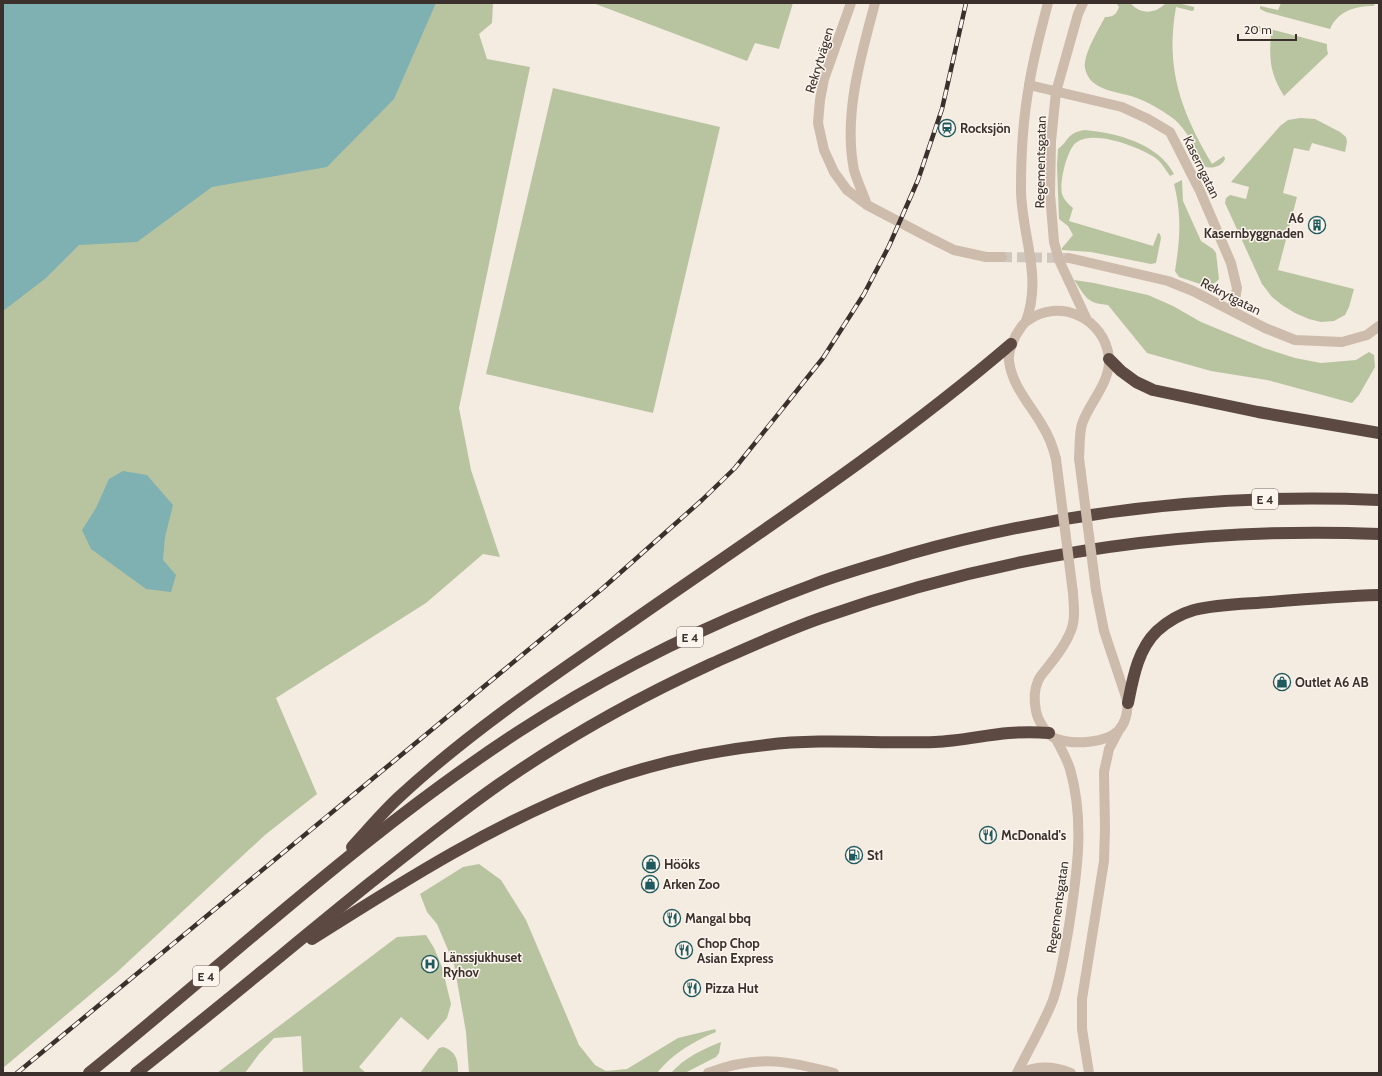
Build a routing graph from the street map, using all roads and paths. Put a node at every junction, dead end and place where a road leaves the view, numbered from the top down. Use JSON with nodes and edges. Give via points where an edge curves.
{"nodes":[{"id":1,"x":851,"y":3,"type":"edge"},
{"id":2,"x":875,"y":3,"type":"edge"},
{"id":3,"x":1048,"y":3,"type":"edge"},
{"id":4,"x":1083,"y":3,"type":"edge"},
{"id":5,"x":1029,"y":85,"type":"junction"},
{"id":6,"x":1056,"y":92,"type":"junction"},
{"id":7,"x":867,"y":204,"type":"junction"},
{"id":8,"x":1002,"y":257,"type":"tunnel mouth"},
{"id":9,"x":1069,"y":258,"type":"tunnel mouth"},
{"id":10,"x":1231,"y":310,"type":"junction"},
{"id":11,"x":1087,"y":320,"type":"junction"},
{"id":12,"x":1026,"y":321,"type":"junction"},
{"id":13,"x":1379,"y":326,"type":"edge"},
{"id":14,"x":1011,"y":344,"type":"junction"},
{"id":15,"x":1109,"y":359,"type":"junction"},
{"id":16,"x":1379,"y":433,"type":"edge"},
{"id":17,"x":1379,"y":500,"type":"edge"},
{"id":18,"x":1379,"y":534,"type":"edge"},
{"id":19,"x":1379,"y":595,"type":"edge"},
{"id":20,"x":1128,"y":703,"type":"junction"},
{"id":21,"x":1118,"y":732,"type":"junction"},
{"id":22,"x":1052,"y":736,"type":"junction"},
{"id":23,"x":323,"y":878,"type":"junction"},
{"id":24,"x":262,"y":970,"type":"junction"},
{"id":25,"x":89,"y":1073,"type":"edge"},
{"id":26,"x":136,"y":1073,"type":"edge"},
{"id":27,"x":708,"y":1073,"type":"edge"},
{"id":28,"x":834,"y":1073,"type":"edge"},
{"id":29,"x":1017,"y":1073,"type":"edge"},
{"id":30,"x":1021,"y":1073,"type":"edge"},
{"id":31,"x":1071,"y":1073,"type":"edge"},
{"id":32,"x":1090,"y":1073,"type":"edge"}],
"edges":[{"from":1,"to":7,"type":"street","name":"Rekrytvägen","via":[[824,79],[818,124],[824,150],[834,172],[847,190]]},
{"from":2,"to":7,"type":"street","via":[[852,100],[851,143],[854,171]]},
{"from":3,"to":5,"type":"street","name":"Regementsgatan"},
{"from":4,"to":6,"type":"street","name":"Regementsgatan"},
{"from":5,"to":6,"type":"street","name":"Kaserngatan"},
{"from":5,"to":12,"type":"street","name":"Regementsgatan","via":[[1023,136],[1021,190],[1033,278],[1031,308]]},
{"from":6,"to":10,"type":"street","name":"Kaserngatan","via":[[1122,107],[1170,132],[1200,191],[1231,263],[1237,288]]},
{"from":6,"to":11,"type":"street","name":"Regementsgatan","via":[[1051,141],[1050,194],[1054,242],[1059,260]]},
{"from":7,"to":8,"type":"street","name":"Rekrytvägen","via":[[954,250],[986,257]]},
{"from":9,"to":10,"type":"street","name":"Rekrytgatan","via":[[1168,281]]},
{"from":10,"to":13,"type":"street","name":"Rekrytgatan","via":[[1295,340],[1342,342],[1367,335]]},
{"from":11,"to":12,"type":"street","via":[[1065,311],[1053,311]]},
{"from":11,"to":15,"type":"street","via":[[1096,327],[1105,342]]},
{"from":12,"to":14,"type":"street","name":"Regementsgatan"},
{"from":14,"to":22,"type":"street","name":"Regementsgatan","bridge":true,"via":[[1010,371],[1043,426],[1056,459],[1073,593],[1075,618],[1070,635],[1038,681],[1034,696],[1040,723]]},
{"from":14,"to":23,"type":"highway","via":[[933,409],[852,469],[562,670],[464,742],[397,799]]},
{"from":15,"to":16,"type":"highway","via":[[1121,372],[1153,390]]},
{"from":15,"to":20,"type":"street","bridge":true,"via":[[1107,373],[1081,426],[1079,458],[1096,590],[1104,631]]},
{"from":17,"to":23,"type":"highway","number":"E 4","via":[[1256,499],[1152,507],[1080,517],[953,542],[813,584],[668,648],[559,706],[410,808]]},
{"from":18,"to":24,"type":"highway","number":"E 4","via":[[1234,534],[1082,550],[998,566],[934,582],[819,618],[677,680],[609,715],[550,750],[450,819]]},
{"from":19,"to":20,"type":"highway","via":[[1228,605],[1193,610],[1180,615],[1167,622],[1147,644],[1139,659]]},
{"from":20,"to":21,"type":"street","via":[[1123,725]]},
{"from":21,"to":22,"type":"street","via":[[1105,739],[1088,742],[1069,742]]},
{"from":21,"to":32,"type":"street","via":[[1109,750],[1104,772],[1104,861],[1082,999],[1082,1029]]},
{"from":22,"to":24,"type":"highway","via":[[1009,733],[935,742],[833,741],[768,744],[702,755],[631,772],[570,795],[486,834],[417,873]]},
{"from":22,"to":29,"type":"street","name":"Regementsgatan","via":[[1070,768],[1079,827],[1077,872],[1060,976],[1043,1023]]},
{"from":23,"to":25,"type":"highway","number":"E 4"},
{"from":24,"to":26,"type":"highway","number":"E 4"},
{"from":27,"to":28,"type":"street","via":[[723,1067],[767,1060],[802,1064]]},
{"from":30,"to":31,"type":"street","via":[[1042,1067],[1057,1068]]}]}
